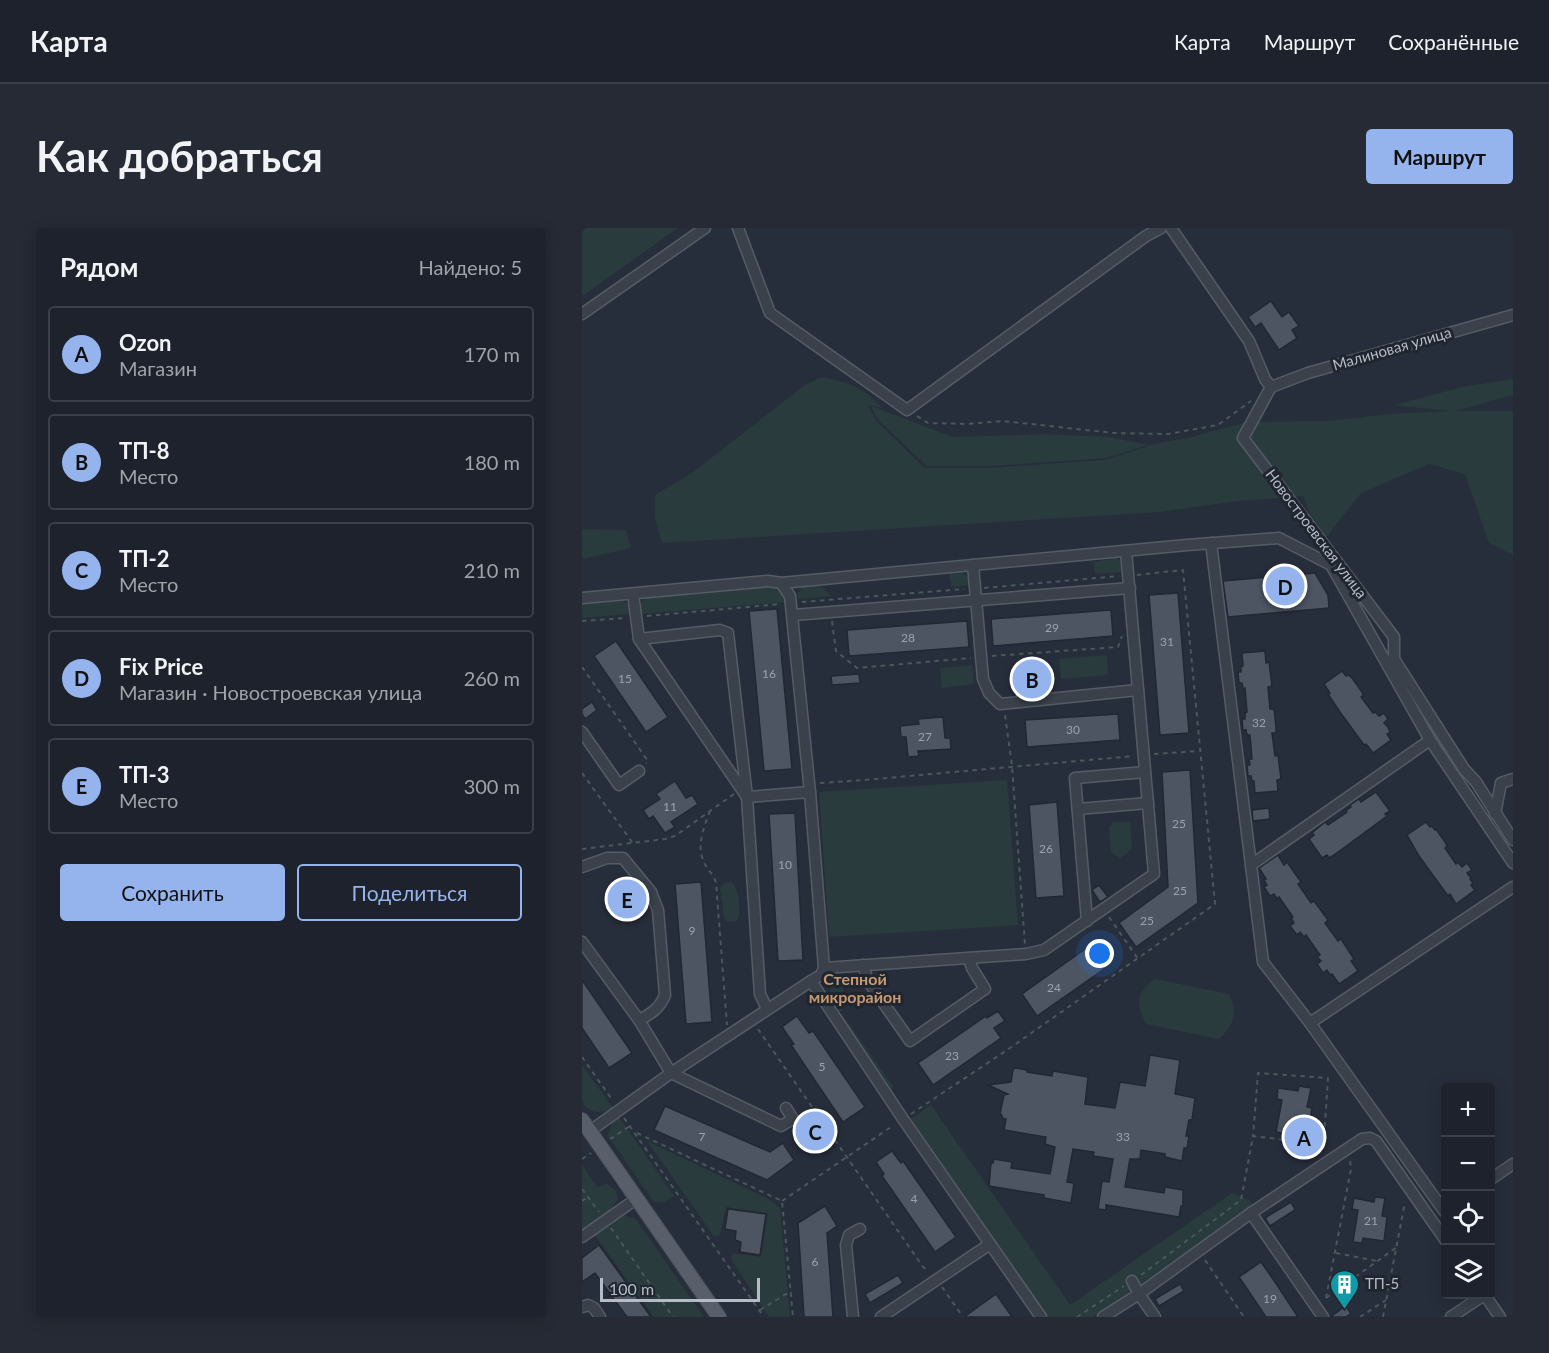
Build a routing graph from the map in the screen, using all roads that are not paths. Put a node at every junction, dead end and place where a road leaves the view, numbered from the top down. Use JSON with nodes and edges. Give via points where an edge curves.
{"nodes":[{"id":1,"x":705,"y":228,"type":"edge"},
{"id":2,"x":738,"y":228,"type":"edge"},
{"id":3,"x":1161,"y":228,"type":"edge"},
{"id":4,"x":1171,"y":228,"type":"edge"},
{"id":5,"x":582,"y":314,"type":"edge"},
{"id":6,"x":1513,"y":315,"type":"edge"},
{"id":7,"x":1272,"y":387,"type":"junction"},
{"id":8,"x":1211,"y":543,"type":"junction"},
{"id":9,"x":1126,"y":551,"type":"junction"},
{"id":10,"x":973,"y":565,"type":"junction"},
{"id":11,"x":781,"y":583,"type":"junction"},
{"id":12,"x":1130,"y":588,"type":"junction"},
{"id":13,"x":633,"y":594,"type":"junction"},
{"id":14,"x":582,"y":598,"type":"edge"},
{"id":15,"x":976,"y":600,"type":"junction"},
{"id":16,"x":793,"y":615,"type":"junction"},
{"id":17,"x":639,"y":639,"type":"junction"},
{"id":18,"x":1138,"y":690,"type":"junction"},
{"id":19,"x":583,"y":735,"type":"edge"},
{"id":20,"x":1430,"y":740,"type":"junction"},
{"id":21,"x":639,"y":771,"type":"road end"},
{"id":22,"x":1145,"y":772,"type":"junction"},
{"id":23,"x":1513,"y":779,"type":"edge"},
{"id":24,"x":810,"y":788,"type":"junction"},
{"id":25,"x":744,"y":792,"type":"junction"},
{"id":26,"x":1148,"y":803,"type":"junction"},
{"id":27,"x":1078,"y":809,"type":"junction"},
{"id":28,"x":1495,"y":814,"type":"junction"},
{"id":29,"x":1513,"y":840,"type":"edge"},
{"id":30,"x":1513,"y":863,"type":"edge"},
{"id":31,"x":1251,"y":865,"type":"junction"},
{"id":32,"x":582,"y":867,"type":"edge"},
{"id":33,"x":1513,"y":887,"type":"edge"},
{"id":34,"x":1087,"y":921,"type":"junction"},
{"id":35,"x":582,"y":942,"type":"edge"},
{"id":36,"x":969,"y":958,"type":"junction"},
{"id":37,"x":862,"y":965,"type":"junction"},
{"id":38,"x":824,"y":968,"type":"junction"},
{"id":39,"x":811,"y":981,"type":"junction"},
{"id":40,"x":767,"y":1009,"type":"junction"},
{"id":41,"x":639,"y":1020,"type":"junction"},
{"id":42,"x":1310,"y":1023,"type":"junction"},
{"id":43,"x":671,"y":1073,"type":"junction"},
{"id":44,"x":786,"y":1108,"type":"dead end"},
{"id":45,"x":586,"y":1126,"type":"edge"},
{"id":46,"x":1513,"y":1164,"type":"edge"},
{"id":47,"x":1495,"y":1176,"type":"edge"},
{"id":48,"x":636,"y":1199,"type":"junction"},
{"id":49,"x":1441,"y":1207,"type":"edge"},
{"id":50,"x":1251,"y":1213,"type":"junction"},
{"id":51,"x":860,"y":1229,"type":"dead end"},
{"id":52,"x":1441,"y":1234,"type":"edge"},
{"id":53,"x":582,"y":1237,"type":"edge"},
{"id":54,"x":990,"y":1244,"type":"junction"},
{"id":55,"x":1132,"y":1281,"type":"road end"},
{"id":56,"x":1139,"y":1294,"type":"junction"},
{"id":57,"x":1478,"y":1299,"type":"edge"},
{"id":58,"x":1487,"y":1299,"type":"edge"},
{"id":59,"x":582,"y":1307,"type":"edge"},
{"id":60,"x":600,"y":1317,"type":"edge"},
{"id":61,"x":719,"y":1317,"type":"edge"},
{"id":62,"x":852,"y":1317,"type":"edge"},
{"id":63,"x":881,"y":1317,"type":"edge"},
{"id":64,"x":1041,"y":1317,"type":"edge"},
{"id":65,"x":1103,"y":1317,"type":"edge"},
{"id":66,"x":1155,"y":1317,"type":"edge"},
{"id":67,"x":1323,"y":1317,"type":"edge"},
{"id":68,"x":1451,"y":1317,"type":"edge"},
{"id":69,"x":1500,"y":1317,"type":"edge"}],
"edges":[{"from":1,"to":5,"type":"street"},
{"from":2,"to":3,"type":"street","via":[[770,313],[907,410]]},
{"from":4,"to":7,"type":"street","via":[[1249,341]]},
{"from":6,"to":7,"type":"street","name":"Малиновая улица","via":[[1308,373]]},
{"from":7,"to":28,"type":"street","name":"Новостроевская улица","via":[[1243,438],[1394,637],[1394,659]]},
{"from":8,"to":9,"type":"street"},
{"from":8,"to":20,"type":"street","via":[[1279,538],[1331,565]]},
{"from":8,"to":31,"type":"street"},
{"from":9,"to":10,"type":"street"},
{"from":9,"to":12,"type":"street"},
{"from":10,"to":11,"type":"street"},
{"from":10,"to":15,"type":"street"},
{"from":11,"to":13,"type":"street"},
{"from":11,"to":16,"type":"street","via":[[790,596]]},
{"from":12,"to":15,"type":"street"},
{"from":12,"to":18,"type":"street"},
{"from":13,"to":14,"type":"street"},
{"from":13,"to":17,"type":"street"},
{"from":15,"to":16,"type":"street"},
{"from":15,"to":18,"type":"street","via":[[983,679],[1000,704]]},
{"from":16,"to":24,"type":"street"},
{"from":17,"to":25,"type":"street"},
{"from":17,"to":25,"type":"street","via":[[720,630],[728,633]]},
{"from":18,"to":22,"type":"street"},
{"from":19,"to":21,"type":"street","via":[[619,785]]},
{"from":20,"to":30,"type":"street"},
{"from":20,"to":31,"type":"street"},
{"from":22,"to":26,"type":"street"},
{"from":22,"to":27,"type":"street","via":[[1075,778]]},
{"from":23,"to":28,"type":"street","via":[[1502,783]]},
{"from":24,"to":25,"type":"street"},
{"from":24,"to":38,"type":"street"},
{"from":25,"to":40,"type":"street","via":[[760,994]]},
{"from":26,"to":27,"type":"street"},
{"from":26,"to":34,"type":"street","via":[[1154,874]]},
{"from":27,"to":34,"type":"street"},
{"from":28,"to":29,"type":"street","name":"Новостроевская улица"},
{"from":31,"to":42,"type":"street","via":[[1263,962]]},
{"from":32,"to":41,"type":"street","via":[[608,858],[623,858],[651,892],[658,910],[665,995],[661,1005]]},
{"from":33,"to":42,"type":"street"},
{"from":34,"to":36,"type":"street","via":[[1044,950]]},
{"from":35,"to":41,"type":"street"},
{"from":36,"to":37,"type":"street"},
{"from":36,"to":37,"type":"street","via":[[986,989],[910,1041],[868,981]]},
{"from":37,"to":38,"type":"street"},
{"from":38,"to":39,"type":"street"},
{"from":39,"to":40,"type":"street"},
{"from":39,"to":54,"type":"street"},
{"from":40,"to":43,"type":"street"},
{"from":41,"to":43,"type":"street"},
{"from":42,"to":49,"type":"street"},
{"from":43,"to":44,"type":"street","via":[[781,1126],[793,1119]]},
{"from":43,"to":45,"type":"street","via":[[619,1110]]},
{"from":45,"to":48,"type":"main road"},
{"from":46,"to":47,"type":"street"},
{"from":48,"to":53,"type":"street"},
{"from":48,"to":61,"type":"main road"},
{"from":50,"to":52,"type":"street","via":[[1344,1150],[1370,1138],[1376,1141]]},
{"from":50,"to":56,"type":"street"},
{"from":50,"to":67,"type":"street"},
{"from":51,"to":62,"type":"street","via":[[849,1235],[846,1245]]},
{"from":54,"to":63,"type":"street"},
{"from":54,"to":64,"type":"street"},
{"from":55,"to":56,"type":"street"},
{"from":56,"to":65,"type":"street"},
{"from":56,"to":66,"type":"street"},
{"from":57,"to":68,"type":"street"},
{"from":58,"to":69,"type":"street"},
{"from":59,"to":60,"type":"street","via":[[594,1308]]}]}
